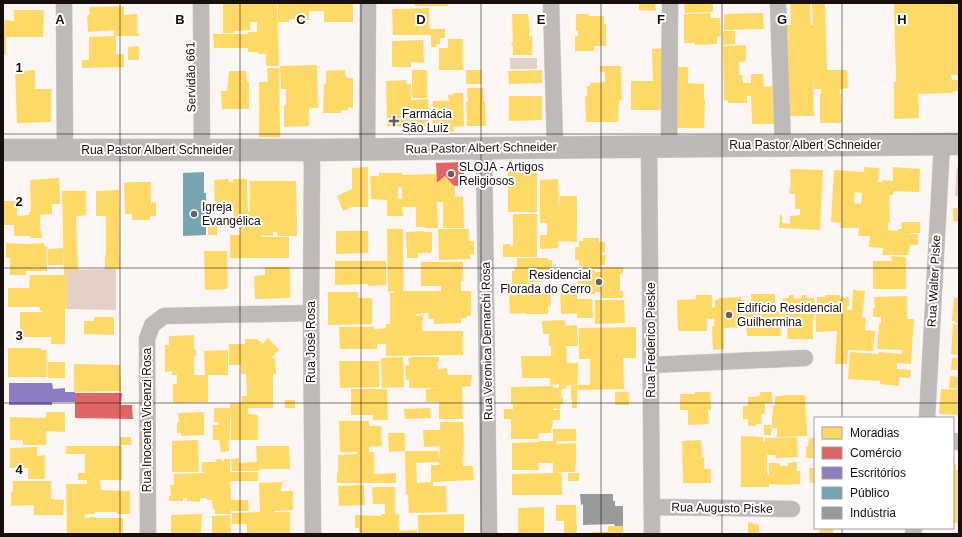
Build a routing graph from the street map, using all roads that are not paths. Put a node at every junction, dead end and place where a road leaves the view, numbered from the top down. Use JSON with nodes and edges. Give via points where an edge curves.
{"nodes":[{"id":1,"x":64,"y":3,"type":"edge"},
{"id":2,"x":190,"y":3,"type":"edge"},
{"id":3,"x":201,"y":3,"type":"edge"},
{"id":4,"x":368,"y":3,"type":"edge"},
{"id":5,"x":551,"y":3,"type":"edge"},
{"id":6,"x":670,"y":3,"type":"edge"},
{"id":7,"x":778,"y":3,"type":"edge"},
{"id":8,"x":951,"y":144,"type":"edge"},
{"id":9,"x":659,"y":146,"type":"junction"},
{"id":10,"x":783,"y":146,"type":"junction"},
{"id":11,"x":554,"y":147,"type":"junction"},
{"id":12,"x":367,"y":149,"type":"junction"},
{"id":13,"x":484,"y":149,"type":"junction"},
{"id":14,"x":3,"y":150,"type":"edge"},
{"id":15,"x":65,"y":150,"type":"junction"},
{"id":16,"x":311,"y":150,"type":"junction"},
{"id":17,"x":197,"y":151,"type":"junction"},
{"id":18,"x":311,"y":313,"type":"junction"},
{"id":19,"x":805,"y":358,"type":"dead end"},
{"id":20,"x":651,"y":365,"type":"junction"},
{"id":21,"x":927,"y":417,"type":"edge"},
{"id":22,"x":652,"y":507,"type":"junction"},
{"id":23,"x":792,"y":510,"type":"dead end"},
{"id":24,"x":148,"y":534,"type":"edge"},
{"id":25,"x":313,"y":534,"type":"edge"},
{"id":26,"x":489,"y":534,"type":"edge"},
{"id":27,"x":652,"y":534,"type":"edge"}],
"edges":[{"from":1,"to":15,"type":"street"},
{"from":2,"to":17,"type":"street","name":"Servidão 661"},
{"from":3,"to":17,"type":"street"},
{"from":4,"to":12,"type":"street"},
{"from":5,"to":11,"type":"street"},
{"from":6,"to":9,"type":"street","name":"Rua Frederico Pieske"},
{"from":7,"to":10,"type":"street"},
{"from":8,"to":10,"type":"main road","name":"Rua Pastor Albert Schneider"},
{"from":8,"to":21,"type":"street","name":"Rua Walter Piske"},
{"from":9,"to":10,"type":"main road","name":"Rua Pastor Albert Schneider"},
{"from":9,"to":11,"type":"main road","name":"Rua Pastor Albert Schneider"},
{"from":9,"to":20,"type":"street","name":"Rua Frederico Pieske"},
{"from":11,"to":13,"type":"main road","name":"Rua Pastor Albert Schneider"},
{"from":12,"to":13,"type":"main road","name":"Rua Pastor Albert Schneider"},
{"from":12,"to":16,"type":"main road","name":"Rua Pastor Albert Schneider"},
{"from":13,"to":26,"type":"street","name":"Rua Veronica Demarchi Rosa"},
{"from":14,"to":15,"type":"main road","name":"Rua Pastor Albert Schneider"},
{"from":15,"to":17,"type":"main road","name":"Rua Pastor Albert Schneider"},
{"from":16,"to":17,"type":"main road","name":"Rua Pastor Albert Schneider"},
{"from":16,"to":18,"type":"street","name":"Rua José Rosa"},
{"from":18,"to":24,"type":"street","name":"Rua Inocenta Vicenzi Rosa","via":[[164,316],[152,325],[146,339]]},
{"from":18,"to":25,"type":"street","name":"Rua José Rosa"},
{"from":19,"to":20,"type":"street"},
{"from":20,"to":22,"type":"street","name":"Rua Frederico Pieske"},
{"from":22,"to":23,"type":"street","name":"Rua Augusto Piske"},
{"from":22,"to":27,"type":"street","name":"Rua Frederico Pieske"}]}
